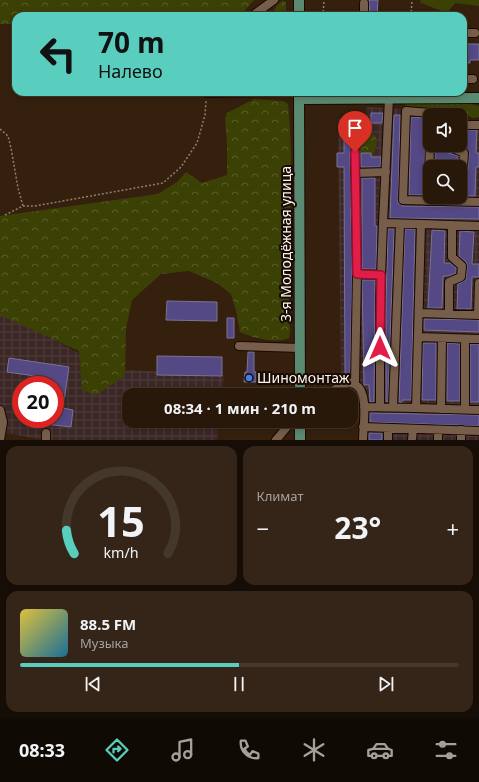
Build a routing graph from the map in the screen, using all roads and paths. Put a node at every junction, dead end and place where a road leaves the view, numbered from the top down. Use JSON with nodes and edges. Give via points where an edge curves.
{"nodes":[{"id":1,"x":274,"y":0,"type":"edge"},
{"id":2,"x":324,"y":0,"type":"edge"},
{"id":3,"x":412,"y":0,"type":"edge"},
{"id":4,"x":297,"y":1,"type":"edge"},
{"id":5,"x":364,"y":3,"type":"dead end"},
{"id":6,"x":258,"y":12,"type":"edge"},
{"id":7,"x":298,"y":12,"type":"edge"},
{"id":8,"x":324,"y":12,"type":"edge"},
{"id":9,"x":364,"y":12,"type":"edge"},
{"id":10,"x":411,"y":12,"type":"edge"},
{"id":11,"x":467,"y":33,"type":"edge"},
{"id":12,"x":475,"y":33,"type":"dead end"},
{"id":13,"x":467,"y":79,"type":"edge"},
{"id":14,"x":473,"y":79,"type":"dead end"},
{"id":15,"x":206,"y":96,"type":"edge"},
{"id":16,"x":299,"y":96,"type":"edge"},
{"id":17,"x":372,"y":96,"type":"edge"},
{"id":18,"x":411,"y":96,"type":"edge"},
{"id":19,"x":460,"y":96,"type":"edge"},
{"id":20,"x":389,"y":98,"type":"junction"},
{"id":21,"x":479,"y":98,"type":"edge"},
{"id":22,"x":423,"y":113,"type":"edge"},
{"id":23,"x":467,"y":125,"type":"edge"},
{"id":24,"x":479,"y":125,"type":"edge"},
{"id":25,"x":0,"y":130,"type":"edge"},
{"id":26,"x":355,"y":152,"type":"dead end"},
{"id":27,"x":356,"y":172,"type":"junction"},
{"id":28,"x":386,"y":172,"type":"junction"},
{"id":29,"x":423,"y":201,"type":"edge"},
{"id":30,"x":467,"y":201,"type":"edge"},
{"id":31,"x":479,"y":202,"type":"edge"},
{"id":32,"x":23,"y":206,"type":"junction"},
{"id":33,"x":5,"y":215,"type":"dead end"},
{"id":34,"x":383,"y":223,"type":"junction"},
{"id":35,"x":400,"y":224,"type":"junction"},
{"id":36,"x":421,"y":224,"type":"junction"},
{"id":37,"x":452,"y":225,"type":"junction"},
{"id":38,"x":479,"y":226,"type":"edge"},
{"id":39,"x":357,"y":274,"type":"junction"},
{"id":40,"x":381,"y":275,"type":"junction"},
{"id":41,"x":479,"y":283,"type":"edge"},
{"id":42,"x":419,"y":313,"type":"junction"},
{"id":43,"x":449,"y":314,"type":"junction"},
{"id":44,"x":478,"y":315,"type":"edge"},
{"id":45,"x":418,"y":337,"type":"junction"},
{"id":46,"x":442,"y":338,"type":"junction"},
{"id":47,"x":466,"y":339,"type":"junction"},
{"id":48,"x":479,"y":339,"type":"edge"},
{"id":49,"x":239,"y":346,"type":"dead end"},
{"id":50,"x":300,"y":348,"type":"junction"},
{"id":51,"x":355,"y":384,"type":"junction"},
{"id":52,"x":300,"y":388,"type":"edge"},
{"id":53,"x":337,"y":388,"type":"edge"},
{"id":54,"x":364,"y":407,"type":"junction"},
{"id":55,"x":380,"y":407,"type":"junction"},
{"id":56,"x":393,"y":407,"type":"junction"},
{"id":57,"x":416,"y":408,"type":"junction"},
{"id":58,"x":441,"y":408,"type":"junction"},
{"id":59,"x":465,"y":409,"type":"junction"},
{"id":60,"x":0,"y":410,"type":"edge"},
{"id":61,"x":479,"y":410,"type":"edge"},
{"id":62,"x":363,"y":427,"type":"junction"},
{"id":63,"x":286,"y":428,"type":"edge"},
{"id":64,"x":300,"y":428,"type":"edge"},
{"id":65,"x":388,"y":428,"type":"junction"},
{"id":66,"x":413,"y":429,"type":"junction"},
{"id":67,"x":438,"y":430,"type":"junction"},
{"id":68,"x":461,"y":430,"type":"junction"},
{"id":69,"x":479,"y":431,"type":"edge"},
{"id":70,"x":0,"y":440,"type":"edge"},
{"id":71,"x":276,"y":440,"type":"edge"},
{"id":72,"x":300,"y":440,"type":"edge"},
{"id":73,"x":363,"y":440,"type":"edge"},
{"id":74,"x":388,"y":440,"type":"edge"},
{"id":75,"x":412,"y":440,"type":"edge"},
{"id":76,"x":438,"y":440,"type":"edge"},
{"id":77,"x":461,"y":440,"type":"edge"}],
"edges":[{"from":1,"to":6,"type":"street"},
{"from":2,"to":8,"type":"path"},
{"from":3,"to":10,"type":"path"},
{"from":4,"to":7,"type":"main road"},
{"from":5,"to":9,"type":"street"},
{"from":11,"to":12,"type":"street"},
{"from":13,"to":14,"type":"street"},
{"from":15,"to":32,"type":"path","via":[[205,116],[197,143],[181,167],[163,183],[36,206]]},
{"from":16,"to":50,"type":"main road","name":"3-я Молодёжная улица"},
{"from":17,"to":20,"type":"main road"},
{"from":18,"to":20,"type":"main road"},
{"from":19,"to":21,"type":"main road"},
{"from":20,"to":28,"type":"street"},
{"from":22,"to":29,"type":"street","via":[[406,111],[403,200]]},
{"from":23,"to":24,"type":"street"},
{"from":25,"to":32,"type":"path","via":[[8,136]]},
{"from":26,"to":27,"type":"street"},
{"from":27,"to":28,"type":"street"},
{"from":27,"to":39,"type":"street"},
{"from":28,"to":34,"type":"street"},
{"from":30,"to":31,"type":"street"},
{"from":32,"to":33,"type":"path"},
{"from":34,"to":35,"type":"street"},
{"from":34,"to":40,"type":"street"},
{"from":35,"to":36,"type":"street"},
{"from":35,"to":56,"type":"street"},
{"from":36,"to":37,"type":"street"},
{"from":36,"to":42,"type":"street"},
{"from":37,"to":38,"type":"street"},
{"from":37,"to":43,"type":"street","via":[[452,257],[462,266],[461,277],[449,282]]},
{"from":39,"to":40,"type":"street"},
{"from":39,"to":51,"type":"street"},
{"from":40,"to":55,"type":"street"},
{"from":41,"to":44,"type":"street"},
{"from":42,"to":43,"type":"street"},
{"from":42,"to":45,"type":"street"},
{"from":43,"to":44,"type":"street"},
{"from":45,"to":46,"type":"street"},
{"from":45,"to":57,"type":"street"},
{"from":46,"to":47,"type":"street"},
{"from":46,"to":58,"type":"street"},
{"from":47,"to":48,"type":"street"},
{"from":47,"to":59,"type":"street"},
{"from":49,"to":50,"type":"street"},
{"from":50,"to":52,"type":"main road","name":"3-я Молодёжная улица"},
{"from":51,"to":53,"type":"street","via":[[346,382]]},
{"from":51,"to":54,"type":"street","via":[[361,390]]},
{"from":54,"to":55,"type":"street"},
{"from":54,"to":62,"type":"street"},
{"from":55,"to":56,"type":"street"},
{"from":56,"to":57,"type":"street"},
{"from":57,"to":58,"type":"street"},
{"from":58,"to":59,"type":"street"},
{"from":59,"to":61,"type":"street"},
{"from":60,"to":70,"type":"street","via":[[3,422]]},
{"from":62,"to":65,"type":"street"},
{"from":62,"to":73,"type":"street"},
{"from":63,"to":71,"type":"street"},
{"from":64,"to":72,"type":"main road"},
{"from":65,"to":66,"type":"street"},
{"from":65,"to":74,"type":"street"},
{"from":66,"to":67,"type":"street"},
{"from":66,"to":75,"type":"street"},
{"from":67,"to":68,"type":"street"},
{"from":67,"to":76,"type":"street"},
{"from":68,"to":69,"type":"street"},
{"from":68,"to":77,"type":"street"}]}
